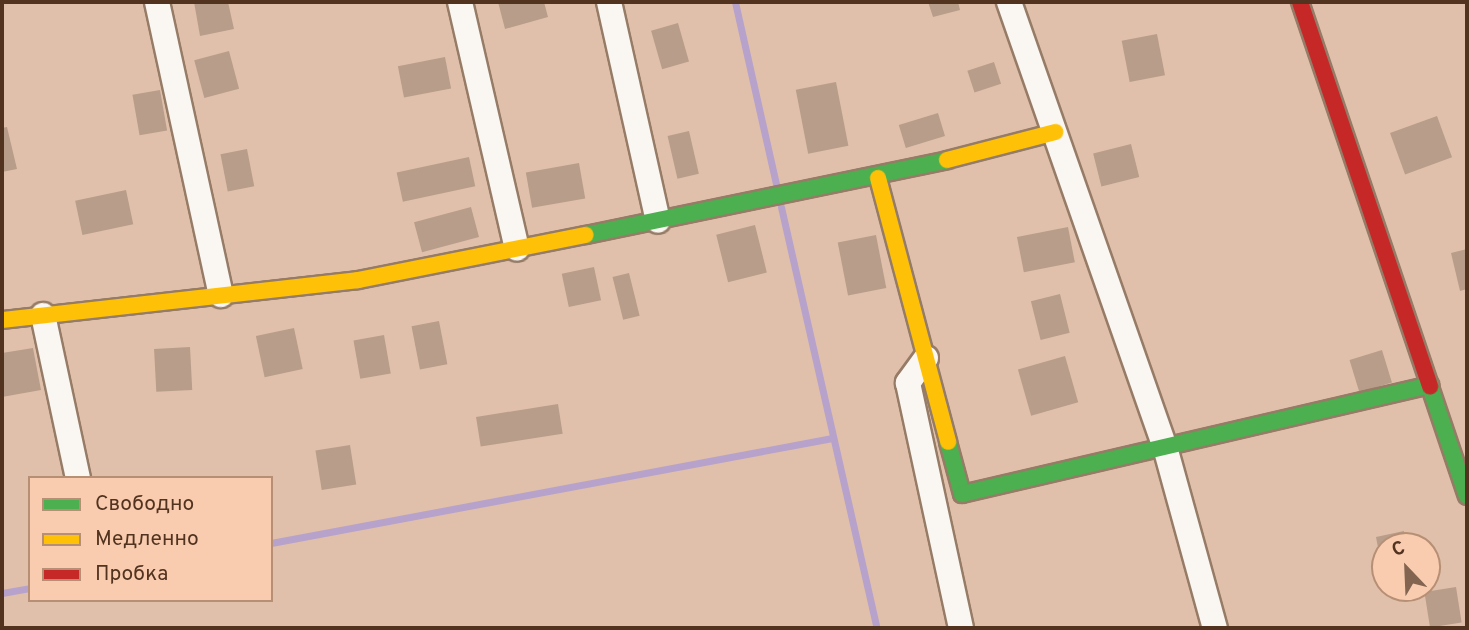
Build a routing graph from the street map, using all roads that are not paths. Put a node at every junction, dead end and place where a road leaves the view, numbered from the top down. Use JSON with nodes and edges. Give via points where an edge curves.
{"nodes":[{"id":1,"x":157,"y":2,"type":"edge"},
{"id":2,"x":460,"y":2,"type":"edge"},
{"id":3,"x":609,"y":2,"type":"edge"},
{"id":4,"x":1009,"y":2,"type":"edge"},
{"id":5,"x":1300,"y":2,"type":"edge"},
{"id":6,"x":1055,"y":132,"type":"junction"},
{"id":7,"x":878,"y":178,"type":"junction"},
{"id":8,"x":658,"y":221,"type":"junction"},
{"id":9,"x":517,"y":249,"type":"junction"},
{"id":10,"x":221,"y":295,"type":"junction"},
{"id":11,"x":43,"y":315,"type":"junction"},
{"id":12,"x":2,"y":320,"type":"edge"},
{"id":13,"x":926,"y":359,"type":"junction"},
{"id":14,"x":1430,"y":386,"type":"junction"},
{"id":15,"x":1165,"y":447,"type":"junction"},
{"id":16,"x":78,"y":476,"type":"edge"},
{"id":17,"x":1467,"y":496,"type":"edge"},
{"id":18,"x":961,"y":628,"type":"edge"},
{"id":19,"x":1215,"y":628,"type":"edge"}],
"edges":[{"from":1,"to":10,"type":"street"},
{"from":2,"to":9,"type":"street"},
{"from":3,"to":8,"type":"street"},
{"from":4,"to":6,"type":"street"},
{"from":5,"to":14,"type":"street"},
{"from":6,"to":7,"type":"street"},
{"from":6,"to":15,"type":"street"},
{"from":7,"to":8,"type":"street"},
{"from":7,"to":13,"type":"street"},
{"from":8,"to":9,"type":"street"},
{"from":9,"to":10,"type":"street","via":[[358,279]]},
{"from":10,"to":11,"type":"street"},
{"from":11,"to":12,"type":"street"},
{"from":11,"to":16,"type":"street"},
{"from":13,"to":15,"type":"street","via":[[962,494]]},
{"from":13,"to":18,"type":"street","via":[[908,383]]},
{"from":14,"to":15,"type":"street"},
{"from":14,"to":17,"type":"street"},
{"from":15,"to":19,"type":"street"}]}
